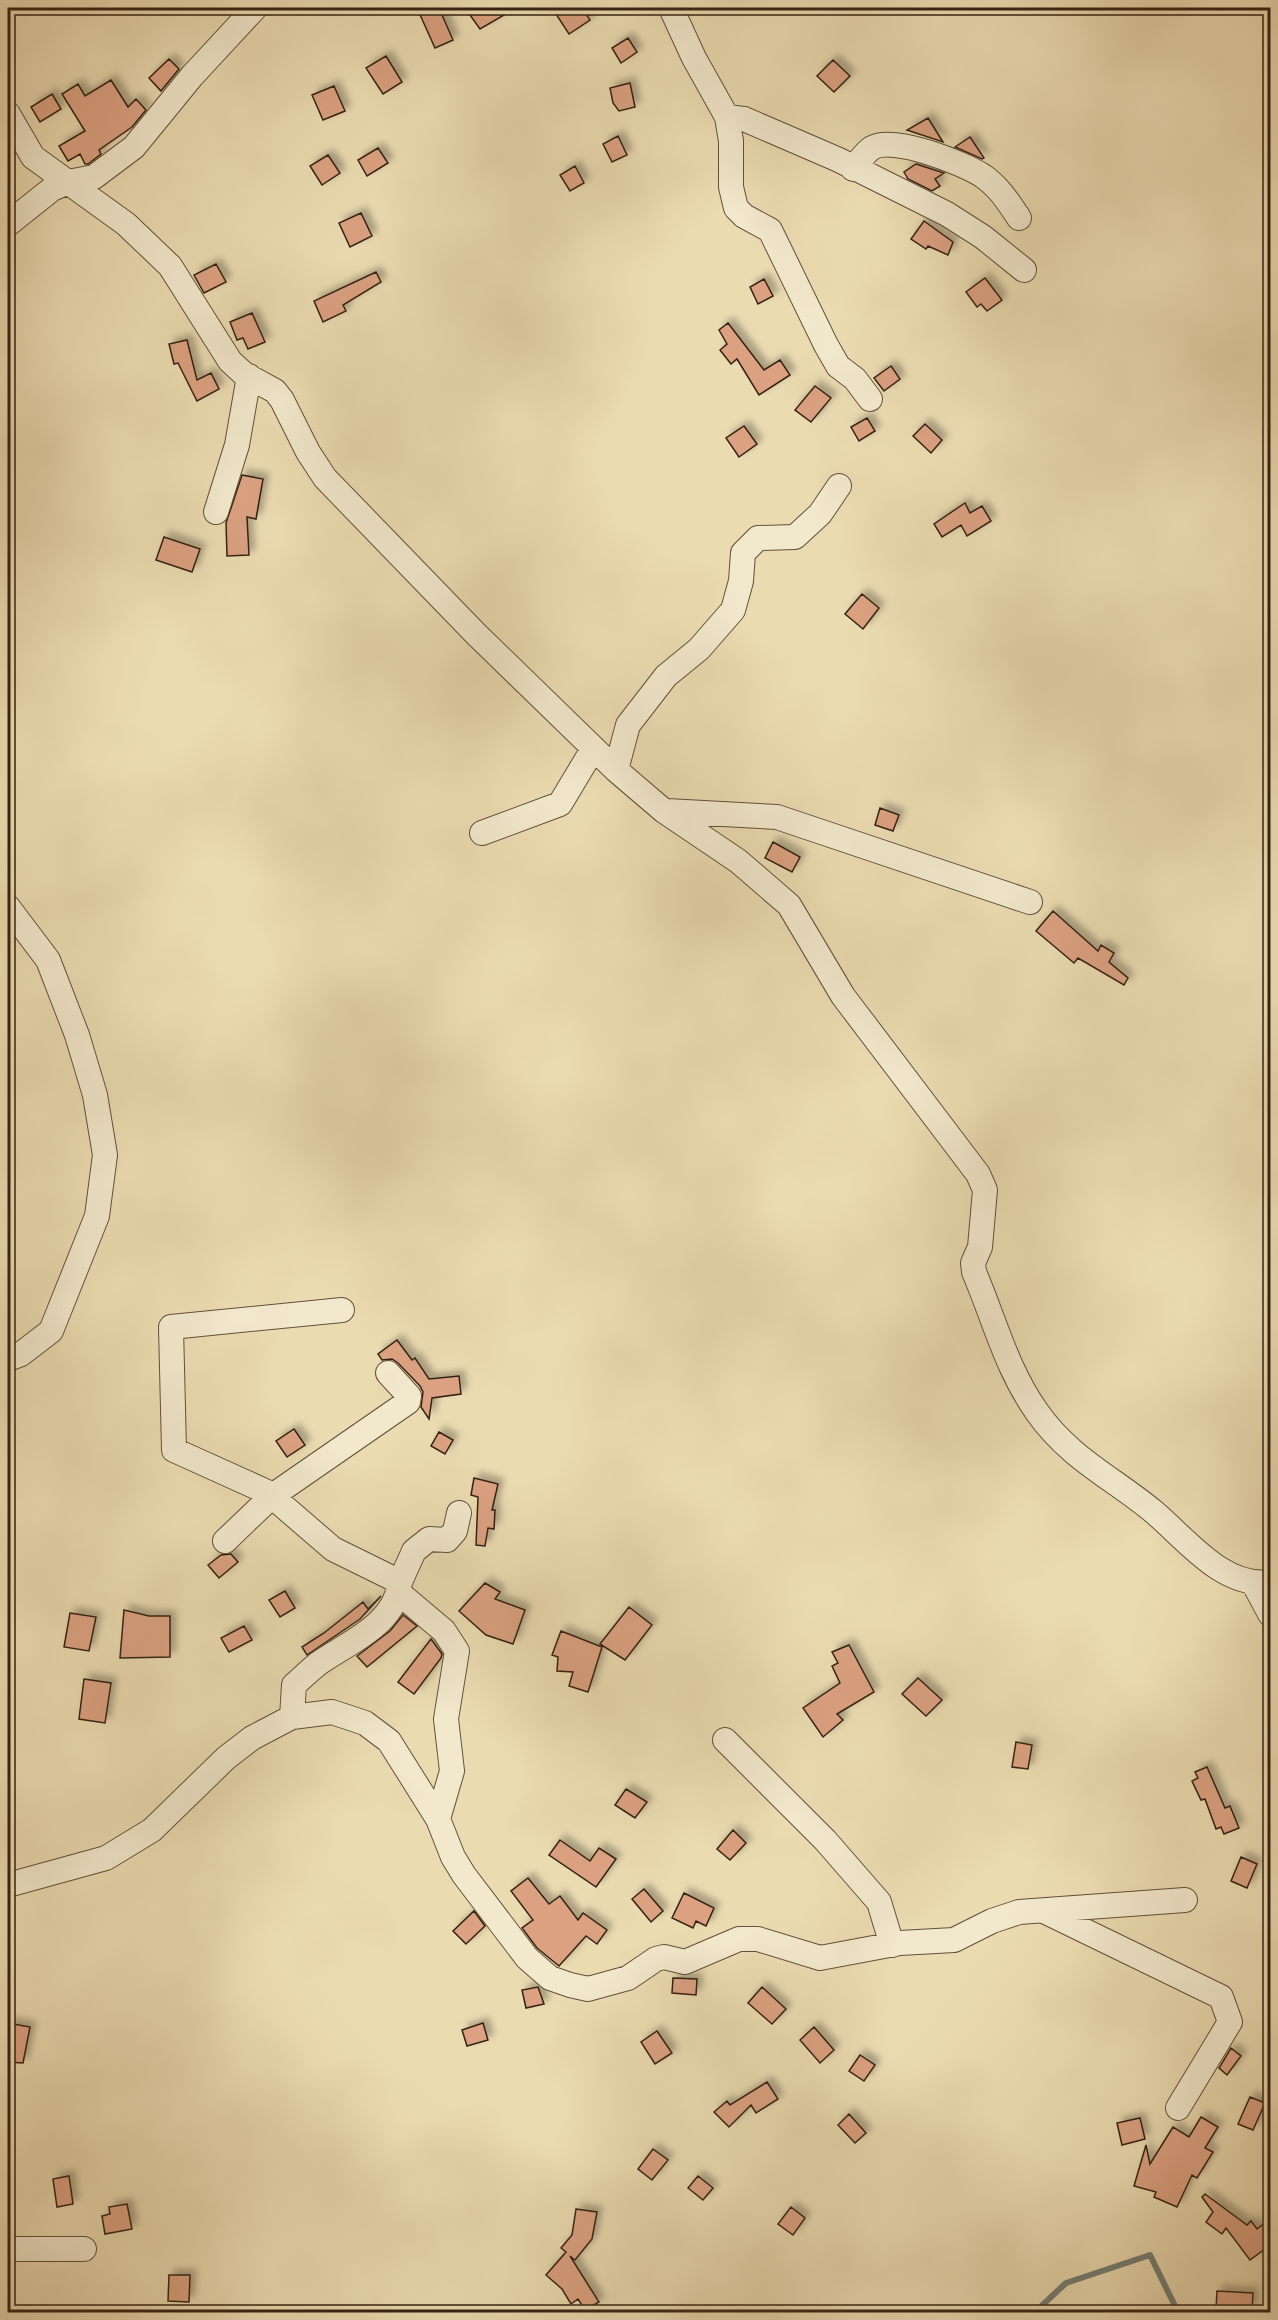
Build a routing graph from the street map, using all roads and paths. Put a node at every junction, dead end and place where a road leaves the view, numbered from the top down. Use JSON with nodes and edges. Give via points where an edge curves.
{"nodes":[{"id":1,"x":255,"y":8,"type":"edge"},
{"id":2,"x":671,"y":8,"type":"edge"},
{"id":3,"x":728,"y":117,"type":"junction"},
{"id":4,"x":10,"y":125,"type":"edge"},
{"id":5,"x":854,"y":169,"type":"junction"},
{"id":6,"x":68,"y":182,"type":"junction"},
{"id":7,"x":1019,"y":219,"type":"dead end"},
{"id":8,"x":8,"y":224,"type":"edge"},
{"id":9,"x":1024,"y":270,"type":"dead end"},
{"id":10,"x":249,"y":376,"type":"junction"},
{"id":11,"x":870,"y":399,"type":"dead end"},
{"id":12,"x":840,"y":486,"type":"dead end"},
{"id":13,"x":216,"y":512,"type":"dead end"},
{"id":14,"x":593,"y":749,"type":"junction"},
{"id":15,"x":616,"y":771,"type":"junction"},
{"id":16,"x":664,"y":811,"type":"junction"},
{"id":17,"x":482,"y":833,"type":"dead end"},
{"id":18,"x":1030,"y":902,"type":"dead end"},
{"id":19,"x":8,"y":907,"type":"edge"},
{"id":20,"x":342,"y":1310,"type":"dead end"},
{"id":21,"x":8,"y":1359,"type":"edge"},
{"id":22,"x":388,"y":1373,"type":"dead end"},
{"id":23,"x":272,"y":1496,"type":"junction"},
{"id":24,"x":459,"y":1513,"type":"dead end"},
{"id":25,"x":225,"y":1541,"type":"dead end"},
{"id":26,"x":1262,"y":1583,"type":"edge"},
{"id":27,"x":399,"y":1588,"type":"junction"},
{"id":28,"x":1270,"y":1614,"type":"edge"},
{"id":29,"x":292,"y":1717,"type":"junction"},
{"id":30,"x":725,"y":1740,"type":"dead end"},
{"id":31,"x":438,"y":1819,"type":"junction"},
{"id":32,"x":8,"y":1885,"type":"edge"},
{"id":33,"x":1185,"y":1900,"type":"dead end"},
{"id":34,"x":1046,"y":1912,"type":"junction"},
{"id":35,"x":892,"y":1945,"type":"junction"},
{"id":36,"x":1178,"y":2108,"type":"dead end"},
{"id":37,"x":8,"y":2249,"type":"edge"},
{"id":38,"x":84,"y":2249,"type":"dead end"}],
"edges":[{"from":1,"to":6,"type":"street","via":[[134,147],[94,177]]},
{"from":2,"to":3,"type":"street"},
{"from":3,"to":5,"type":"street","via":[[744,119]]},
{"from":3,"to":11,"type":"street","via":[[731,187],[736,208],[770,230],[838,366]]},
{"from":4,"to":6,"type":"street","via":[[33,158]]},
{"from":5,"to":7,"type":"street","via":[[870,148],[880,144],[932,152],[983,176],[1003,195]]},
{"from":5,"to":9,"type":"street","via":[[947,214]]},
{"from":6,"to":8,"type":"street","via":[[52,189]]},
{"from":6,"to":10,"type":"street","via":[[157,252],[183,283],[223,352]]},
{"from":10,"to":13,"type":"street","via":[[237,446]]},
{"from":10,"to":14,"type":"street","via":[[282,400],[312,460],[335,490]]},
{"from":12,"to":15,"type":"street","via":[[820,514],[795,537],[758,538],[743,553],[733,610],[699,649],[666,676],[628,725]]},
{"from":14,"to":15,"type":"street"},
{"from":14,"to":17,"type":"street","via":[[560,804]]},
{"from":15,"to":16,"type":"street"},
{"from":16,"to":18,"type":"street","via":[[777,818]]},
{"from":16,"to":26,"type":"street","via":[[738,861],[789,905],[843,996],[978,1174],[986,1190],[974,1272],[1001,1348],[1038,1414],[1084,1463],[1153,1512],[1208,1561]]},
{"from":19,"to":21,"type":"street","via":[[48,960],[95,1095],[105,1155],[97,1216],[51,1331]]},
{"from":20,"to":23,"type":"street","via":[[171,1327],[174,1450]]},
{"from":22,"to":23,"type":"street","via":[[409,1396],[408,1402]]},
{"from":23,"to":25,"type":"street"},
{"from":23,"to":27,"type":"street","via":[[333,1548]]},
{"from":24,"to":27,"type":"street","via":[[456,1531],[447,1540],[429,1539],[414,1551]]},
{"from":26,"to":28,"type":"street"},
{"from":27,"to":29,"type":"street","via":[[389,1613],[294,1685]]},
{"from":27,"to":31,"type":"street","via":[[444,1631],[457,1651],[446,1719],[452,1771]]},
{"from":29,"to":31,"type":"street","via":[[332,1712],[365,1723],[389,1741]]},
{"from":29,"to":32,"type":"street","via":[[252,1738],[226,1758],[152,1830],[129,1846],[106,1858]]},
{"from":30,"to":35,"type":"street","via":[[825,1840],[879,1902]]},
{"from":31,"to":35,"type":"street","via":[[464,1875],[527,1958],[550,1978],[570,1985],[588,1989],[628,1978],[656,1959],[685,1962],[738,1939],[758,1939],[819,1958]]},
{"from":33,"to":34,"type":"street"},
{"from":34,"to":35,"type":"street","via":[[1019,1912],[954,1940]]},
{"from":34,"to":36,"type":"street","via":[[1221,1997],[1230,2022]]},
{"from":37,"to":38,"type":"street"}]}
